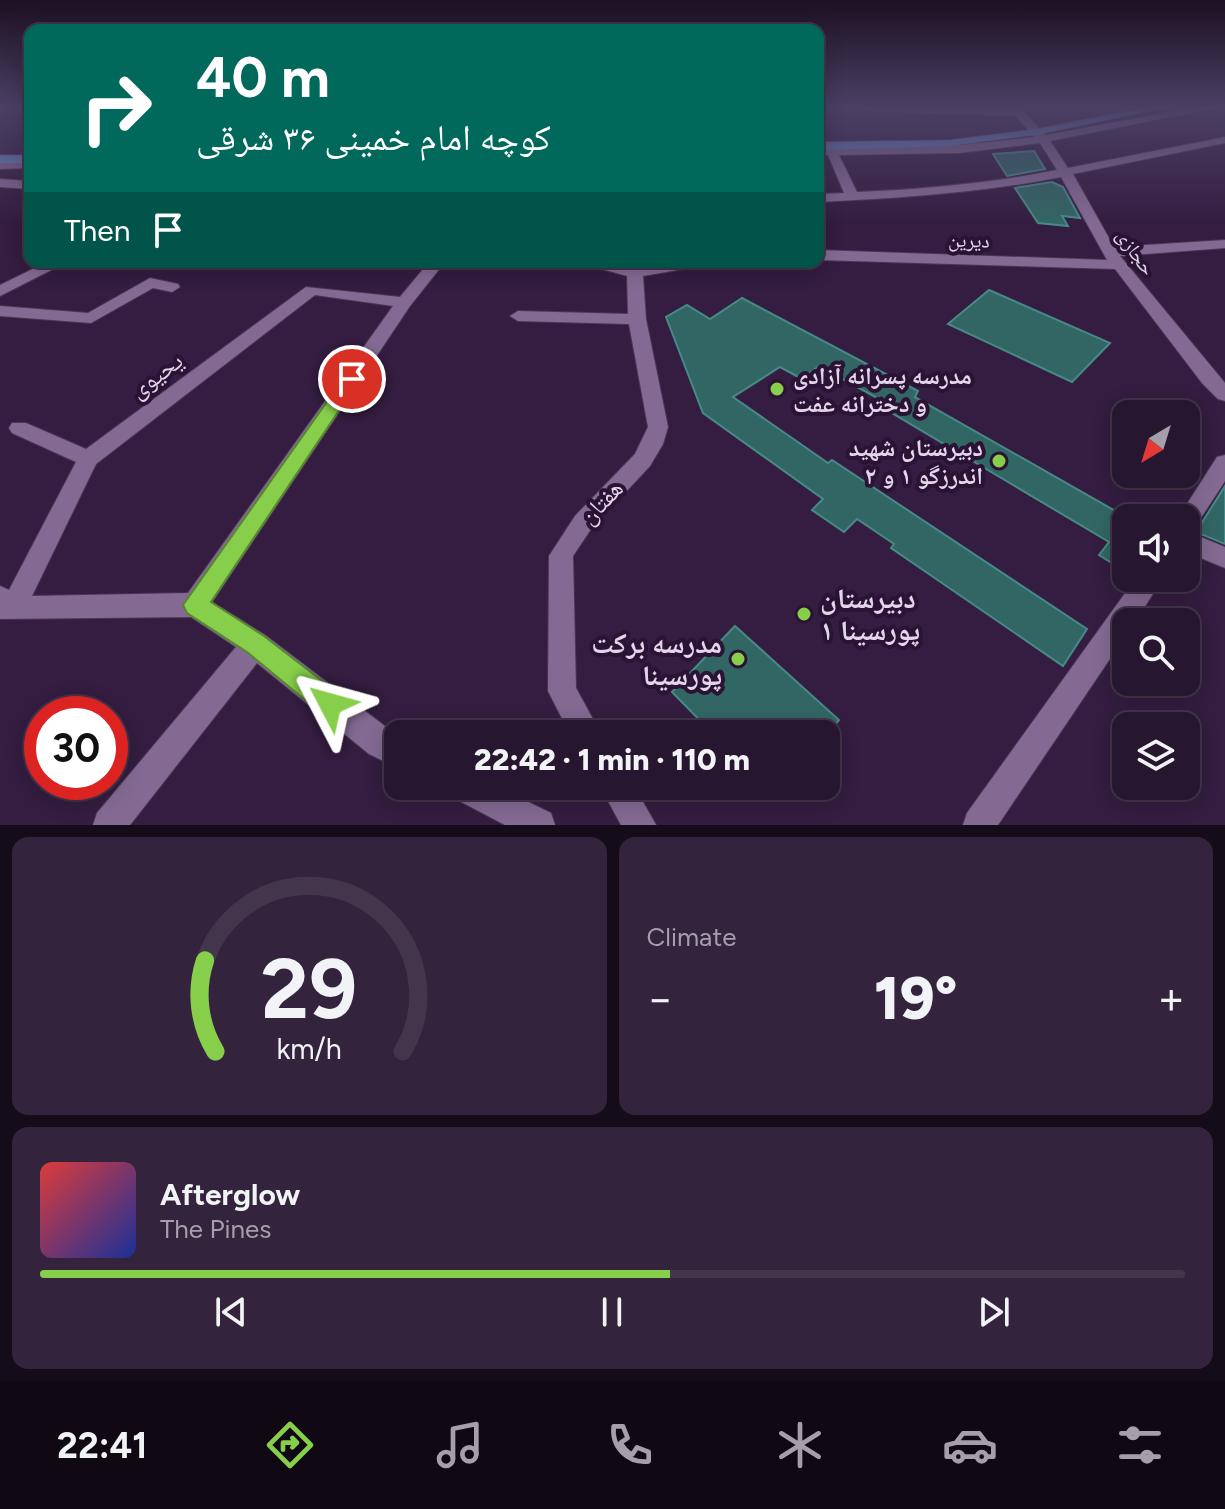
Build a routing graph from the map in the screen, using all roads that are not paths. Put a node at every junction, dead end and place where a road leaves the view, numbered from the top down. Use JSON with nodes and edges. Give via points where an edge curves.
{"nodes":[{"id":1,"x":974,"y":146,"type":"edge"},
{"id":2,"x":1048,"y":146,"type":"edge"},
{"id":3,"x":1192,"y":146,"type":"edge"},
{"id":4,"x":825,"y":152,"type":"edge"},
{"id":5,"x":24,"y":161,"type":"edge"},
{"id":6,"x":0,"y":162,"type":"edge"},
{"id":7,"x":1065,"y":172,"type":"junction"},
{"id":8,"x":0,"y":183,"type":"edge"},
{"id":9,"x":24,"y":185,"type":"edge"},
{"id":10,"x":852,"y":196,"type":"junction"},
{"id":11,"x":824,"y":198,"type":"edge"},
{"id":12,"x":1225,"y":244,"type":"edge"},
{"id":13,"x":1109,"y":252,"type":"junction"},
{"id":14,"x":824,"y":255,"type":"edge"},
{"id":15,"x":1119,"y":265,"type":"junction"},
{"id":16,"x":47,"y":268,"type":"edge"},
{"id":17,"x":432,"y":268,"type":"edge"},
{"id":18,"x":615,"y":268,"type":"edge"},
{"id":19,"x":662,"y":268,"type":"edge"},
{"id":20,"x":635,"y":273,"type":"junction"},
{"id":21,"x":172,"y":287,"type":"dead end"},
{"id":22,"x":0,"y":291,"type":"edge"},
{"id":23,"x":404,"y":303,"type":"junction"},
{"id":24,"x":0,"y":311,"type":"edge"},
{"id":25,"x":518,"y":316,"type":"dead end"},
{"id":26,"x":637,"y":319,"type":"junction"},
{"id":27,"x":1217,"y":379,"type":"edge"},
{"id":28,"x":1225,"y":394,"type":"edge"},
{"id":29,"x":19,"y":428,"type":"dead end"},
{"id":30,"x":88,"y":459,"type":"junction"},
{"id":31,"x":1225,"y":463,"type":"edge"},
{"id":32,"x":1199,"y":504,"type":"edge"},
{"id":33,"x":1200,"y":547,"type":"edge"},
{"id":34,"x":1225,"y":558,"type":"edge"},
{"id":35,"x":1140,"y":592,"type":"edge"},
{"id":36,"x":5,"y":604,"type":"edge"},
{"id":37,"x":195,"y":605,"type":"junction"},
{"id":38,"x":255,"y":644,"type":"junction"},
{"id":39,"x":578,"y":720,"type":"edge"},
{"id":40,"x":384,"y":745,"type":"edge"},
{"id":41,"x":490,"y":800,"type":"edge"},
{"id":42,"x":622,"y":800,"type":"edge"},
{"id":43,"x":633,"y":823,"type":"edge"},
{"id":44,"x":109,"y":825,"type":"edge"},
{"id":45,"x":539,"y":825,"type":"edge"},
{"id":46,"x":979,"y":825,"type":"edge"}],
"edges":[{"from":1,"to":4,"type":"street"},
{"from":2,"to":7,"type":"street","name":"حجازی"},
{"from":3,"to":7,"type":"street"},
{"from":4,"to":10,"type":"street"},
{"from":5,"to":6,"type":"street"},
{"from":7,"to":10,"type":"street","via":[[1011,183]]},
{"from":7,"to":13,"type":"street","name":"حجازی"},
{"from":8,"to":9,"type":"street"},
{"from":10,"to":11,"type":"street"},
{"from":12,"to":13,"type":"street"},
{"from":13,"to":15,"type":"street","name":"حجازی"},
{"from":14,"to":15,"type":"street","name":"دیرین"},
{"from":15,"to":27,"type":"street","name":"حجازی"},
{"from":16,"to":22,"type":"street"},
{"from":17,"to":23,"type":"street"},
{"from":18,"to":20,"type":"street"},
{"from":19,"to":20,"type":"street"},
{"from":20,"to":26,"type":"street","name":"هفتان"},
{"from":21,"to":24,"type":"street","via":[[150,283],[91,318]]},
{"from":23,"to":30,"type":"street","name":"یحیوی","via":[[312,290]]},
{"from":23,"to":37,"type":"street"},
{"from":25,"to":26,"type":"street"},
{"from":26,"to":39,"type":"street","name":"هفتان","via":[[656,439],[570,536],[561,556],[562,691]]},
{"from":27,"to":28,"type":"street","name":"حجازی"},
{"from":29,"to":30,"type":"street"},
{"from":30,"to":36,"type":"street","name":"یحیوی"},
{"from":31,"to":32,"type":"street"},
{"from":33,"to":34,"type":"street"},
{"from":35,"to":46,"type":"street"},
{"from":36,"to":37,"type":"street"},
{"from":37,"to":38,"type":"street"},
{"from":38,"to":40,"type":"street"},
{"from":38,"to":44,"type":"street"},
{"from":41,"to":45,"type":"street"},
{"from":42,"to":43,"type":"street"}]}
